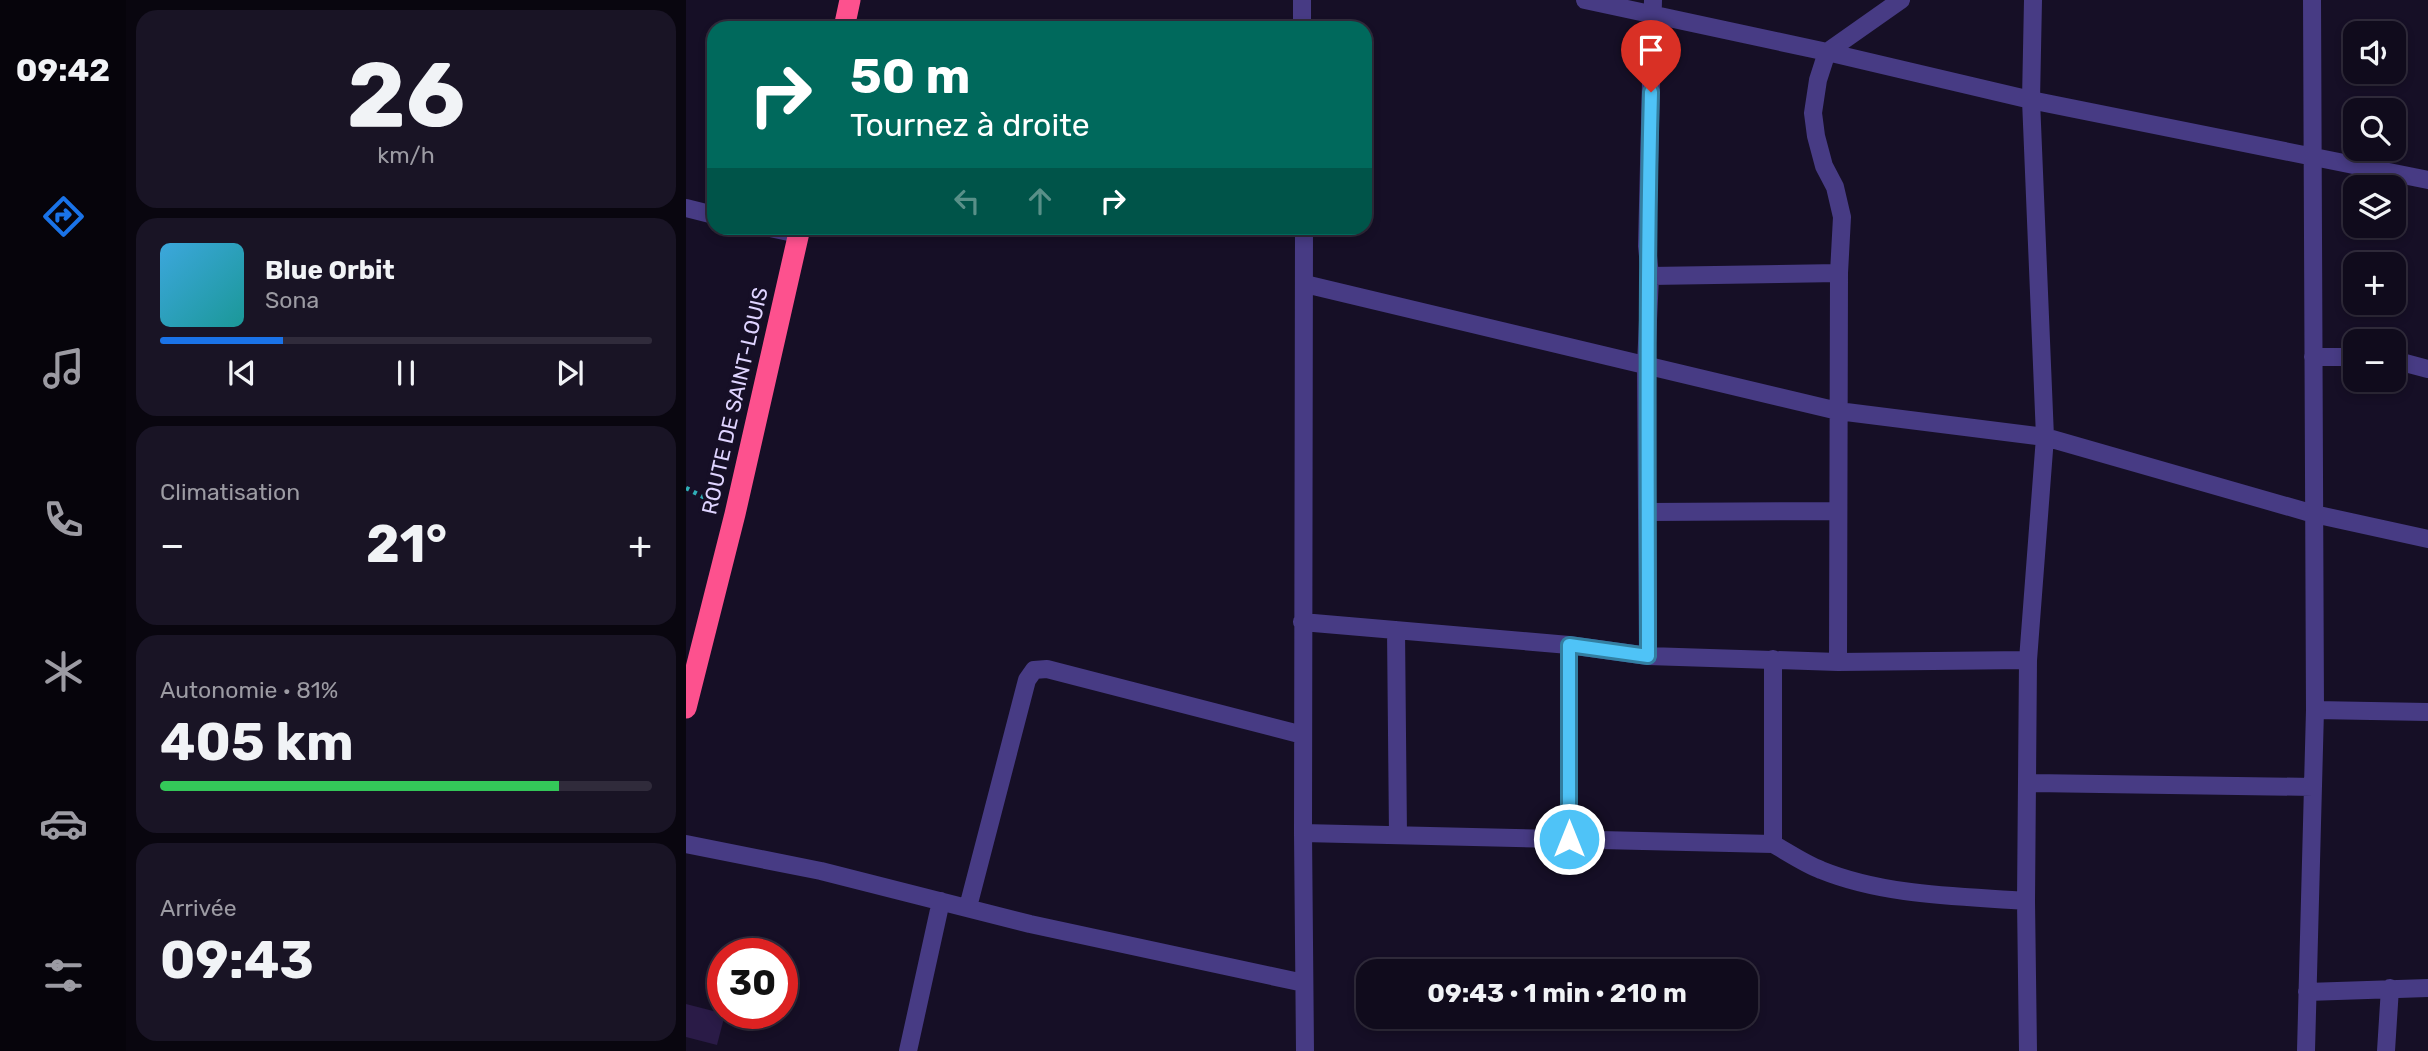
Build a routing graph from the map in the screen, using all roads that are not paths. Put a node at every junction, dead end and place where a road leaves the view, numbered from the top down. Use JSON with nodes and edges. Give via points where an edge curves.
{"nodes":[{"id":1,"x":850,"y":0,"type":"edge"},
{"id":2,"x":1302,"y":0,"type":"edge"},
{"id":3,"x":1585,"y":0,"type":"edge"},
{"id":4,"x":1901,"y":0,"type":"edge"},
{"id":5,"x":2033,"y":0,"type":"edge"},
{"id":6,"x":2312,"y":0,"type":"edge"},
{"id":7,"x":1653,"y":7,"type":"edge"},
{"id":8,"x":846,"y":21,"type":"edge"},
{"id":9,"x":1302,"y":21,"type":"edge"},
{"id":10,"x":1827,"y":52,"type":"junction"},
{"id":11,"x":2031,"y":100,"type":"junction"},
{"id":12,"x":2312,"y":156,"type":"junction"},
{"id":13,"x":2428,"y":180,"type":"edge"},
{"id":14,"x":686,"y":208,"type":"edge"},
{"id":15,"x":707,"y":213,"type":"edge"},
{"id":16,"x":798,"y":235,"type":"edge"},
{"id":17,"x":1304,"y":235,"type":"edge"},
{"id":18,"x":1839,"y":273,"type":"junction"},
{"id":19,"x":1650,"y":276,"type":"junction"},
{"id":20,"x":1305,"y":284,"type":"junction"},
{"id":21,"x":2313,"y":357,"type":"junction"},
{"id":22,"x":2343,"y":357,"type":"edge"},
{"id":23,"x":2406,"y":363,"type":"edge"},
{"id":24,"x":1646,"y":365,"type":"junction"},
{"id":25,"x":2428,"y":369,"type":"edge"},
{"id":26,"x":1838,"y":411,"type":"junction"},
{"id":27,"x":2045,"y":438,"type":"junction"},
{"id":28,"x":1838,"y":511,"type":"junction"},
{"id":29,"x":1648,"y":512,"type":"junction"},
{"id":30,"x":2314,"y":514,"type":"junction"},
{"id":31,"x":2428,"y":539,"type":"edge"},
{"id":32,"x":1303,"y":622,"type":"junction"},
{"id":33,"x":1395,"y":630,"type":"junction"},
{"id":34,"x":1569,"y":645,"type":"junction"},
{"id":35,"x":1648,"y":656,"type":"junction"},
{"id":36,"x":1773,"y":659,"type":"junction"},
{"id":37,"x":2028,"y":660,"type":"junction"},
{"id":38,"x":1838,"y":662,"type":"junction"},
{"id":39,"x":686,"y":708,"type":"edge"},
{"id":40,"x":2315,"y":710,"type":"junction"},
{"id":41,"x":2428,"y":712,"type":"edge"},
{"id":42,"x":1303,"y":735,"type":"junction"},
{"id":43,"x":2027,"y":783,"type":"junction"},
{"id":44,"x":2314,"y":787,"type":"junction"},
{"id":45,"x":1303,"y":833,"type":"junction"},
{"id":46,"x":1398,"y":835,"type":"junction"},
{"id":47,"x":1569,"y":839,"type":"junction"},
{"id":48,"x":686,"y":844,"type":"edge"},
{"id":49,"x":1773,"y":844,"type":"junction"},
{"id":50,"x":941,"y":901,"type":"junction"},
{"id":51,"x":2026,"y":901,"type":"junction"},
{"id":52,"x":968,"y":907,"type":"junction"},
{"id":53,"x":1304,"y":983,"type":"junction"},
{"id":54,"x":2390,"y":988,"type":"junction"},
{"id":55,"x":2428,"y":988,"type":"edge"},
{"id":56,"x":2307,"y":992,"type":"junction"},
{"id":57,"x":908,"y":1051,"type":"edge"},
{"id":58,"x":1305,"y":1051,"type":"edge"},
{"id":59,"x":2028,"y":1051,"type":"edge"},
{"id":60,"x":2306,"y":1051,"type":"edge"},
{"id":61,"x":2386,"y":1051,"type":"edge"}],
"edges":[{"from":1,"to":8,"type":"highway"},
{"from":2,"to":9,"type":"street"},
{"from":3,"to":7,"type":"street"},
{"from":4,"to":10,"type":"street"},
{"from":5,"to":11,"type":"street"},
{"from":6,"to":12,"type":"street"},
{"from":7,"to":10,"type":"street"},
{"from":7,"to":19,"type":"street"},
{"from":10,"to":11,"type":"street"},
{"from":10,"to":18,"type":"street","via":[[1813,113],[1821,156],[1842,217]]},
{"from":11,"to":12,"type":"street"},
{"from":11,"to":27,"type":"street"},
{"from":12,"to":13,"type":"street"},
{"from":12,"to":21,"type":"street"},
{"from":14,"to":15,"type":"street"},
{"from":16,"to":39,"type":"highway","name":"ROUTE DE SAINT-LOUIS"},
{"from":17,"to":20,"type":"street"},
{"from":18,"to":19,"type":"street"},
{"from":18,"to":26,"type":"street"},
{"from":19,"to":24,"type":"street"},
{"from":20,"to":24,"type":"street"},
{"from":20,"to":32,"type":"street"},
{"from":21,"to":22,"type":"street"},
{"from":21,"to":30,"type":"street"},
{"from":23,"to":25,"type":"street"},
{"from":24,"to":26,"type":"street"},
{"from":24,"to":29,"type":"street"},
{"from":26,"to":27,"type":"street"},
{"from":26,"to":28,"type":"street"},
{"from":27,"to":30,"type":"street"},
{"from":27,"to":37,"type":"street"},
{"from":28,"to":29,"type":"street"},
{"from":28,"to":38,"type":"street"},
{"from":29,"to":35,"type":"street"},
{"from":30,"to":31,"type":"street"},
{"from":30,"to":40,"type":"street"},
{"from":32,"to":33,"type":"street"},
{"from":32,"to":42,"type":"street"},
{"from":33,"to":34,"type":"street"},
{"from":33,"to":46,"type":"street"},
{"from":34,"to":35,"type":"street"},
{"from":34,"to":47,"type":"street"},
{"from":35,"to":36,"type":"street"},
{"from":36,"to":38,"type":"street"},
{"from":36,"to":49,"type":"street"},
{"from":37,"to":38,"type":"street"},
{"from":37,"to":43,"type":"street"},
{"from":40,"to":41,"type":"street"},
{"from":40,"to":44,"type":"street"},
{"from":42,"to":45,"type":"street"},
{"from":42,"to":52,"type":"street","via":[[1047,669],[1034,670],[1027,680]]},
{"from":43,"to":44,"type":"street"},
{"from":43,"to":51,"type":"street"},
{"from":44,"to":56,"type":"street"},
{"from":45,"to":46,"type":"street"},
{"from":45,"to":53,"type":"street"},
{"from":46,"to":47,"type":"street"},
{"from":47,"to":49,"type":"street"},
{"from":48,"to":50,"type":"street"},
{"from":49,"to":51,"type":"street","via":[[1821,870],[1863,884]]},
{"from":50,"to":52,"type":"street"},
{"from":50,"to":57,"type":"street"},
{"from":51,"to":59,"type":"street"},
{"from":52,"to":53,"type":"street"},
{"from":53,"to":58,"type":"street"},
{"from":54,"to":55,"type":"street"},
{"from":54,"to":56,"type":"street"},
{"from":54,"to":61,"type":"street"},
{"from":56,"to":60,"type":"street"}]}
